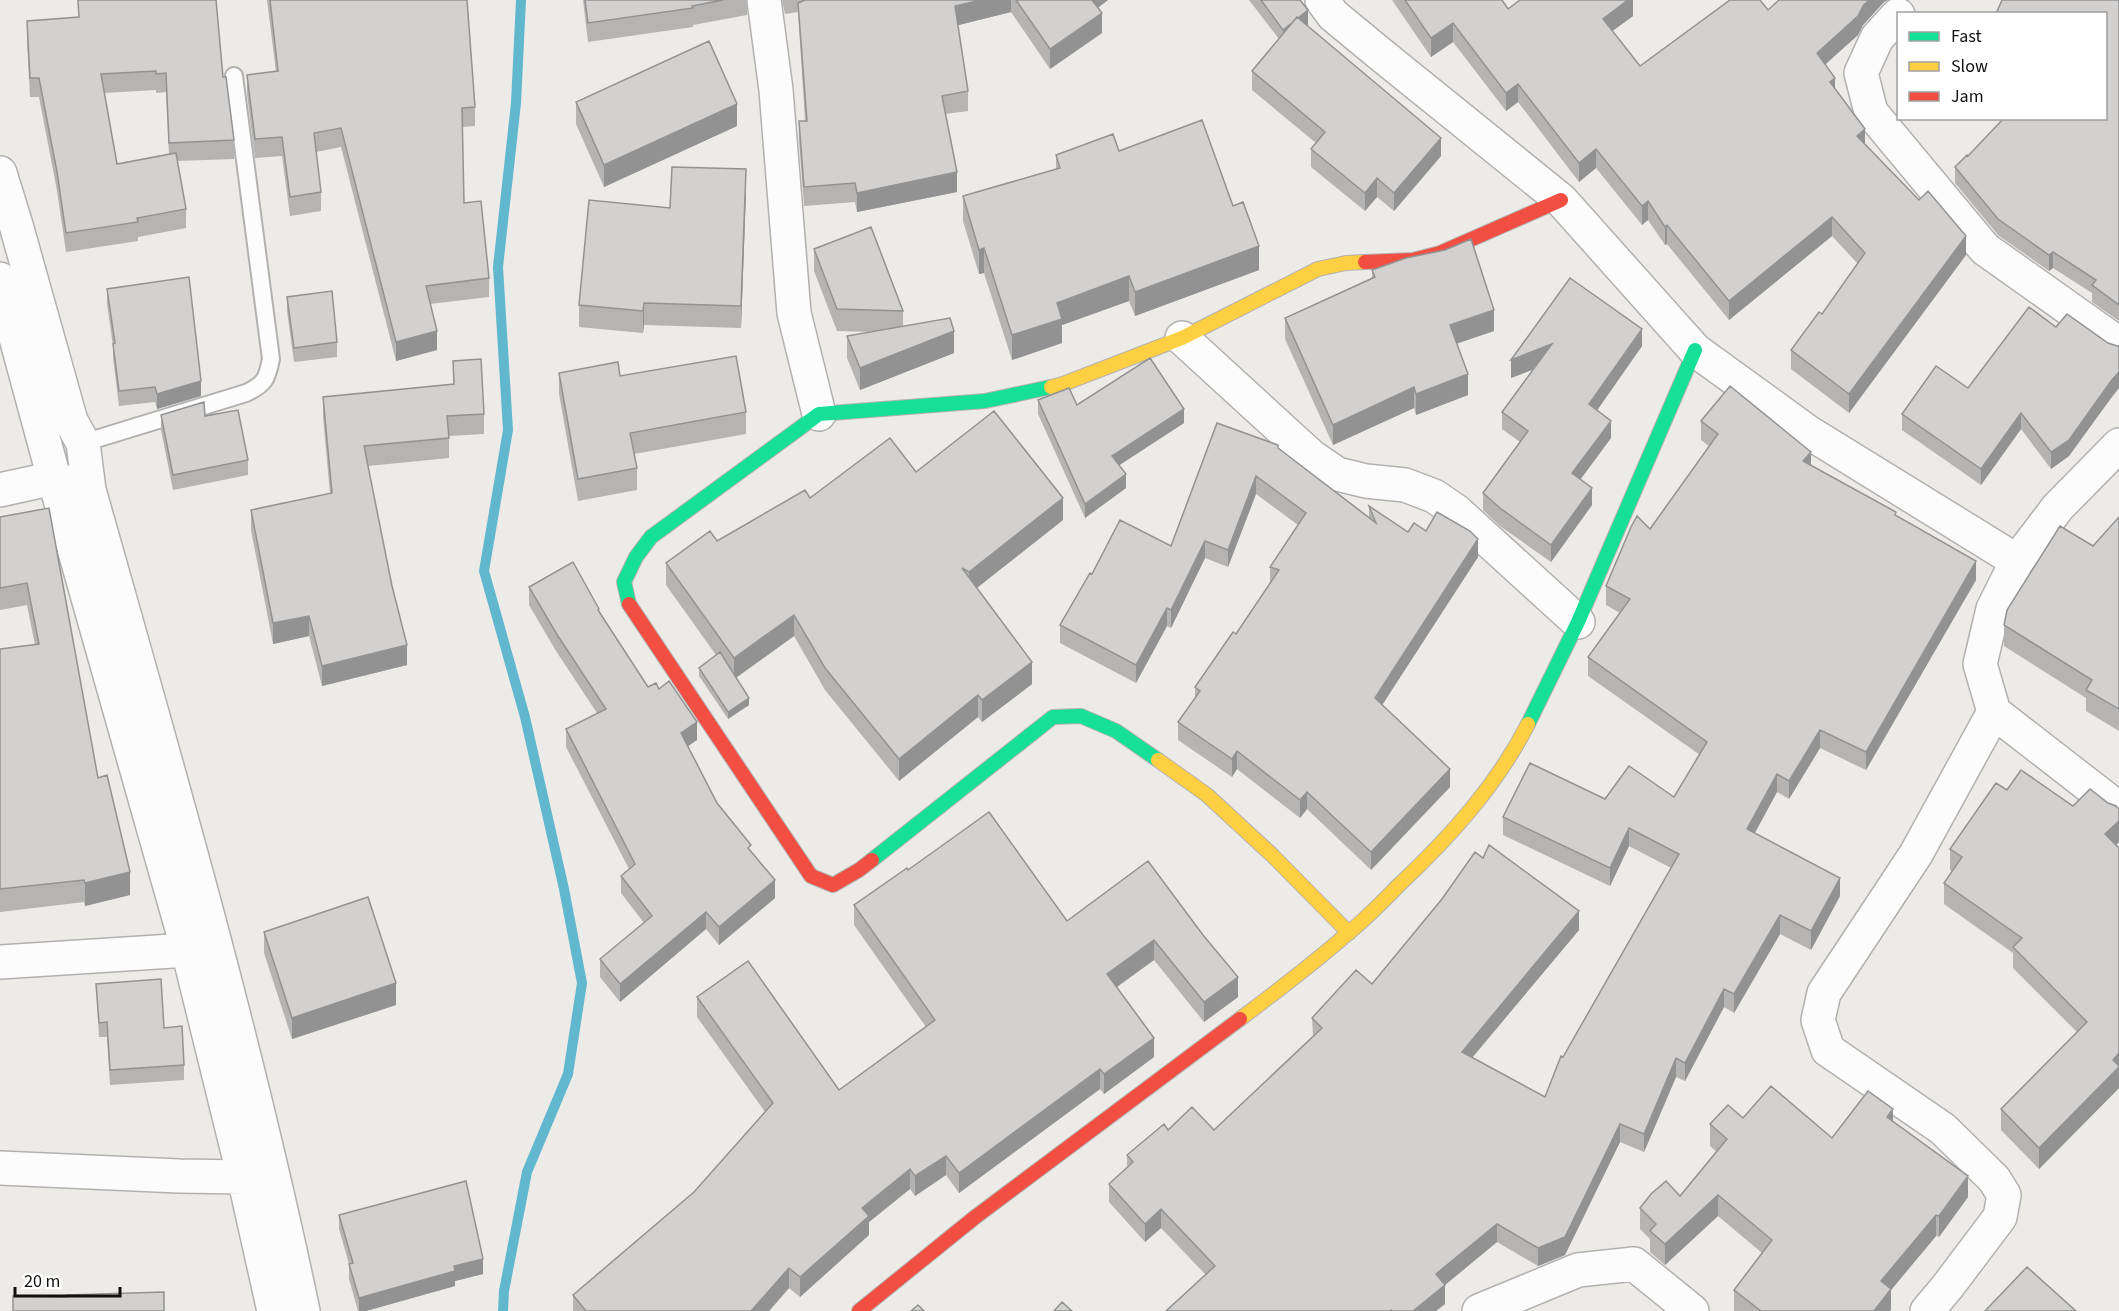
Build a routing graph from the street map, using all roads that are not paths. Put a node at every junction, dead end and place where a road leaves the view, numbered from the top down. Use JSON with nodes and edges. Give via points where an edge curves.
{"nodes":[{"id":1,"x":764,"y":0,"type":"edge"},
{"id":2,"x":1322,"y":0,"type":"edge"},
{"id":3,"x":1912,"y":0,"type":"edge"},
{"id":4,"x":1901,"y":12,"type":"edge"},
{"id":5,"x":1897,"y":16,"type":"edge"},
{"id":6,"x":234,"y":76,"type":"dead end"},
{"id":7,"x":0,"y":173,"type":"edge"},
{"id":8,"x":1561,"y":200,"type":"junction"},
{"id":9,"x":0,"y":279,"type":"edge"},
{"id":10,"x":1182,"y":338,"type":"junction"},
{"id":11,"x":2119,"y":344,"type":"edge"},
{"id":12,"x":1695,"y":350,"type":"junction"},
{"id":13,"x":819,"y":414,"type":"junction"},
{"id":14,"x":83,"y":443,"type":"junction"},
{"id":15,"x":2119,"y":445,"type":"edge"},
{"id":16,"x":54,"y":478,"type":"junction"},
{"id":17,"x":0,"y":490,"type":"edge"},
{"id":18,"x":88,"y":490,"type":"junction"},
{"id":19,"x":2017,"y":561,"type":"junction"},
{"id":20,"x":1578,"y":622,"type":"junction"},
{"id":21,"x":1994,"y":712,"type":"junction"},
{"id":22,"x":2119,"y":809,"type":"edge"},
{"id":23,"x":1349,"y":933,"type":"junction"},
{"id":24,"x":188,"y":950,"type":"junction"},
{"id":25,"x":0,"y":962,"type":"edge"},
{"id":26,"x":0,"y":1168,"type":"edge"},
{"id":27,"x":244,"y":1177,"type":"junction"},
{"id":28,"x":276,"y":1191,"type":"junction"},
{"id":29,"x":274,"y":1311,"type":"edge"},
{"id":30,"x":303,"y":1311,"type":"edge"},
{"id":31,"x":859,"y":1311,"type":"edge"},
{"id":32,"x":1479,"y":1311,"type":"edge"},
{"id":33,"x":1692,"y":1311,"type":"edge"},
{"id":34,"x":1927,"y":1311,"type":"edge"}],
"edges":[{"from":1,"to":13,"type":"street","via":[[776,90],[794,313]]},
{"from":2,"to":8,"type":"street","via":[[1333,15]]},
{"from":3,"to":4,"type":"street"},
{"from":5,"to":11,"type":"street","via":[[1877,38],[1861,73],[1870,112],[1985,249]]},
{"from":6,"to":14,"type":"lane","via":[[271,359],[268,376],[260,386],[246,393]]},
{"from":7,"to":14,"type":"street","via":[[71,421]]},
{"from":8,"to":10,"type":"street","via":[[1440,253],[1413,260],[1346,263],[1318,269]]},
{"from":8,"to":12,"type":"street"},
{"from":9,"to":16,"type":"street"},
{"from":10,"to":13,"type":"street","via":[[1063,384],[986,401]]},
{"from":10,"to":20,"type":"street","via":[[1312,457],[1337,474],[1405,485],[1434,496],[1456,511]]},
{"from":12,"to":19,"type":"street","via":[[1808,432]]},
{"from":12,"to":20,"type":"street"},
{"from":13,"to":23,"type":"street","via":[[651,537],[636,556],[624,582],[628,604],[811,876],[834,885],[859,870],[1053,717],[1081,716],[1116,731],[1207,795]]},
{"from":14,"to":18,"type":"street"},
{"from":15,"to":19,"type":"street","via":[[2058,507]]},
{"from":16,"to":17,"type":"street"},
{"from":16,"to":18,"type":"street"},
{"from":16,"to":24,"type":"street"},
{"from":18,"to":28,"type":"street","via":[[246,1059]]},
{"from":19,"to":21,"type":"street","via":[[1993,609],[1980,664]]},
{"from":20,"to":23,"type":"street","via":[[1521,737],[1477,803],[1438,847]]},
{"from":21,"to":22,"type":"street"},
{"from":21,"to":34,"type":"street","via":[[1916,854],[1824,993],[1818,1020],[1828,1050],[1943,1129],[1994,1179],[2004,1195],[2000,1217]]},
{"from":23,"to":31,"type":"street","via":[[974,1218]]},
{"from":24,"to":25,"type":"street"},
{"from":24,"to":27,"type":"street"},
{"from":26,"to":27,"type":"street"},
{"from":27,"to":28,"type":"street"},
{"from":27,"to":29,"type":"street"},
{"from":28,"to":30,"type":"street"},
{"from":32,"to":33,"type":"street","via":[[1578,1270],[1634,1263]]}]}
